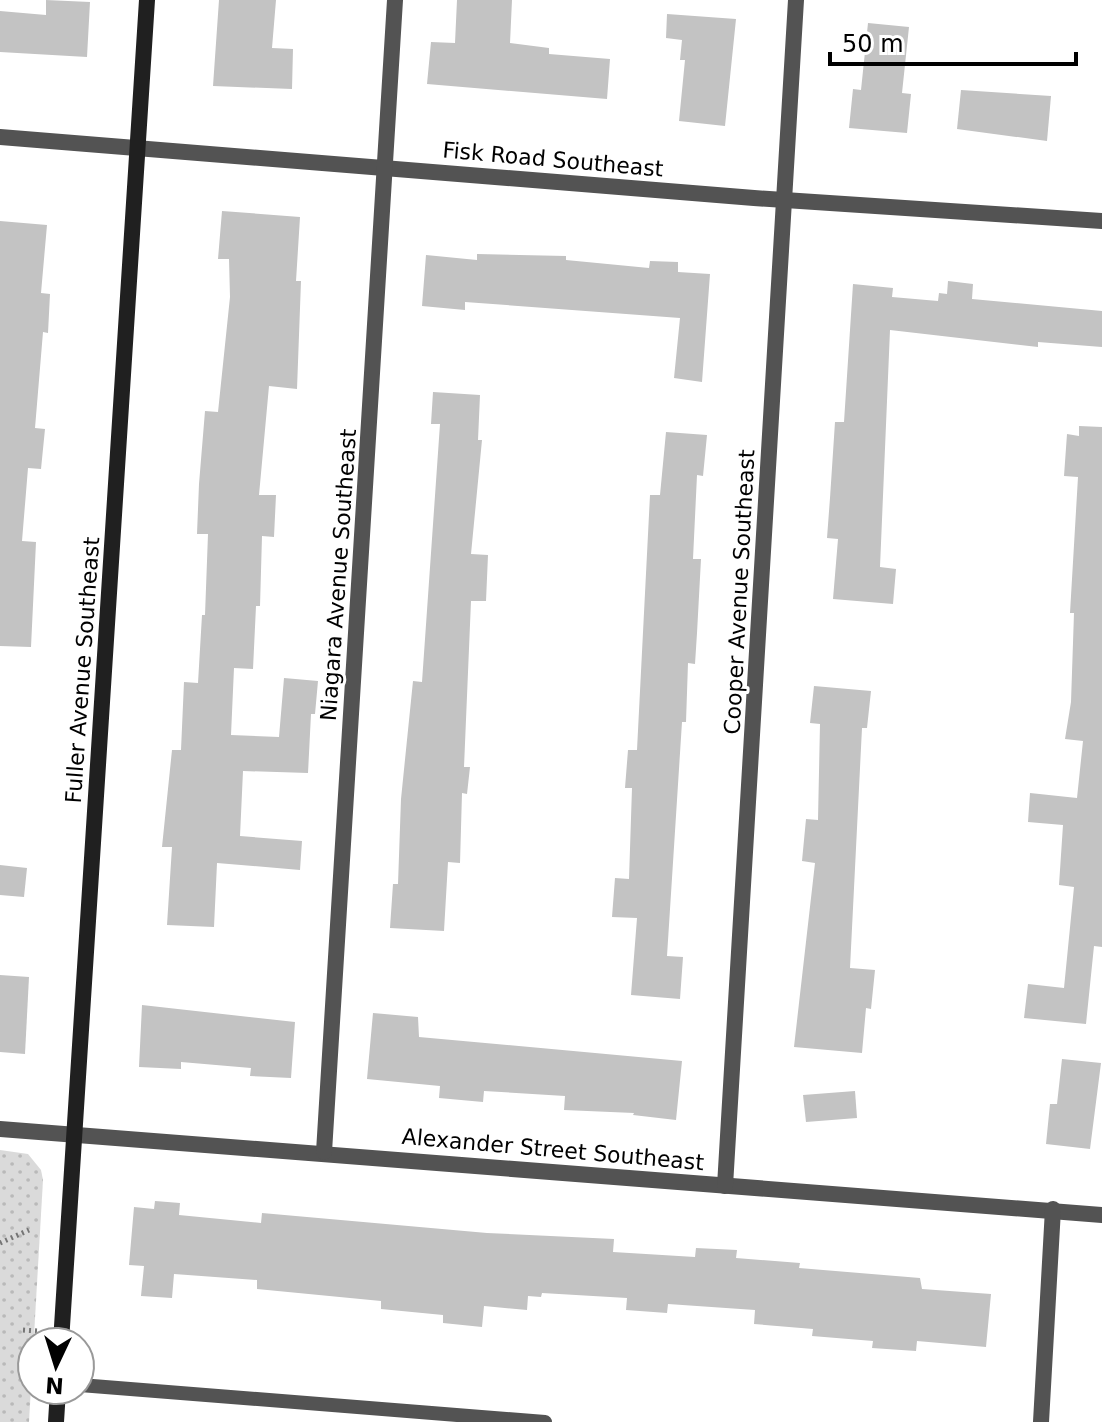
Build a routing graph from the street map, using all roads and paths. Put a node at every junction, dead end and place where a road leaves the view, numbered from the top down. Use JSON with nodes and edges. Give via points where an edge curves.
{"nodes":[{"id":1,"x":147,"y":0,"type":"edge"},
{"id":2,"x":395,"y":0,"type":"edge"},
{"id":3,"x":796,"y":0,"type":"edge"},
{"id":4,"x":0,"y":137,"type":"edge"},
{"id":5,"x":137,"y":147,"type":"junction"},
{"id":6,"x":385,"y":167,"type":"junction"},
{"id":7,"x":784,"y":200,"type":"junction"},
{"id":8,"x":1102,"y":221,"type":"edge"},
{"id":9,"x":0,"y":1129,"type":"edge"},
{"id":10,"x":76,"y":1134,"type":"junction"},
{"id":11,"x":324,"y":1152,"type":"junction"},
{"id":12,"x":725,"y":1186,"type":"junction"},
{"id":13,"x":1053,"y":1209,"type":"junction"},
{"id":14,"x":1102,"y":1215,"type":"edge"},
{"id":15,"x":29,"y":1230,"type":"dead end"},
{"id":16,"x":0,"y":1243,"type":"edge"},
{"id":17,"x":62,"y":1326,"type":"edge"},
{"id":18,"x":96,"y":1386,"type":"edge"},
{"id":19,"x":545,"y":1422,"type":"edge"},
{"id":20,"x":1041,"y":1422,"type":"edge"}],
"edges":[{"from":1,"to":5,"type":"street","name":"Fuller Avenue Southeast"},
{"from":2,"to":6,"type":"street","name":"Niagara Avenue Southeast"},
{"from":3,"to":7,"type":"street","name":"Cooper Avenue Southeast"},
{"from":4,"to":5,"type":"street","name":"Fisk Road Southeast"},
{"from":5,"to":6,"type":"street","name":"Fisk Road Southeast"},
{"from":5,"to":10,"type":"street","name":"Fuller Avenue Southeast"},
{"from":6,"to":7,"type":"street","name":"Fisk Road Southeast"},
{"from":6,"to":11,"type":"street","name":"Niagara Avenue Southeast"},
{"from":7,"to":8,"type":"street","name":"Fisk Road Southeast"},
{"from":7,"to":12,"type":"street","name":"Cooper Avenue Southeast"},
{"from":9,"to":10,"type":"street","name":"Alexander Street Southeast"},
{"from":10,"to":11,"type":"street","name":"Alexander Street Southeast"},
{"from":10,"to":17,"type":"street","name":"Fuller Avenue Southeast"},
{"from":11,"to":12,"type":"street","name":"Alexander Street Southeast"},
{"from":12,"to":13,"type":"street","name":"Alexander Street Southeast"},
{"from":13,"to":14,"type":"street","name":"Alexander Street Southeast"},
{"from":13,"to":20,"type":"street"},
{"from":15,"to":16,"type":"path"},
{"from":18,"to":19,"type":"lane"}]}
